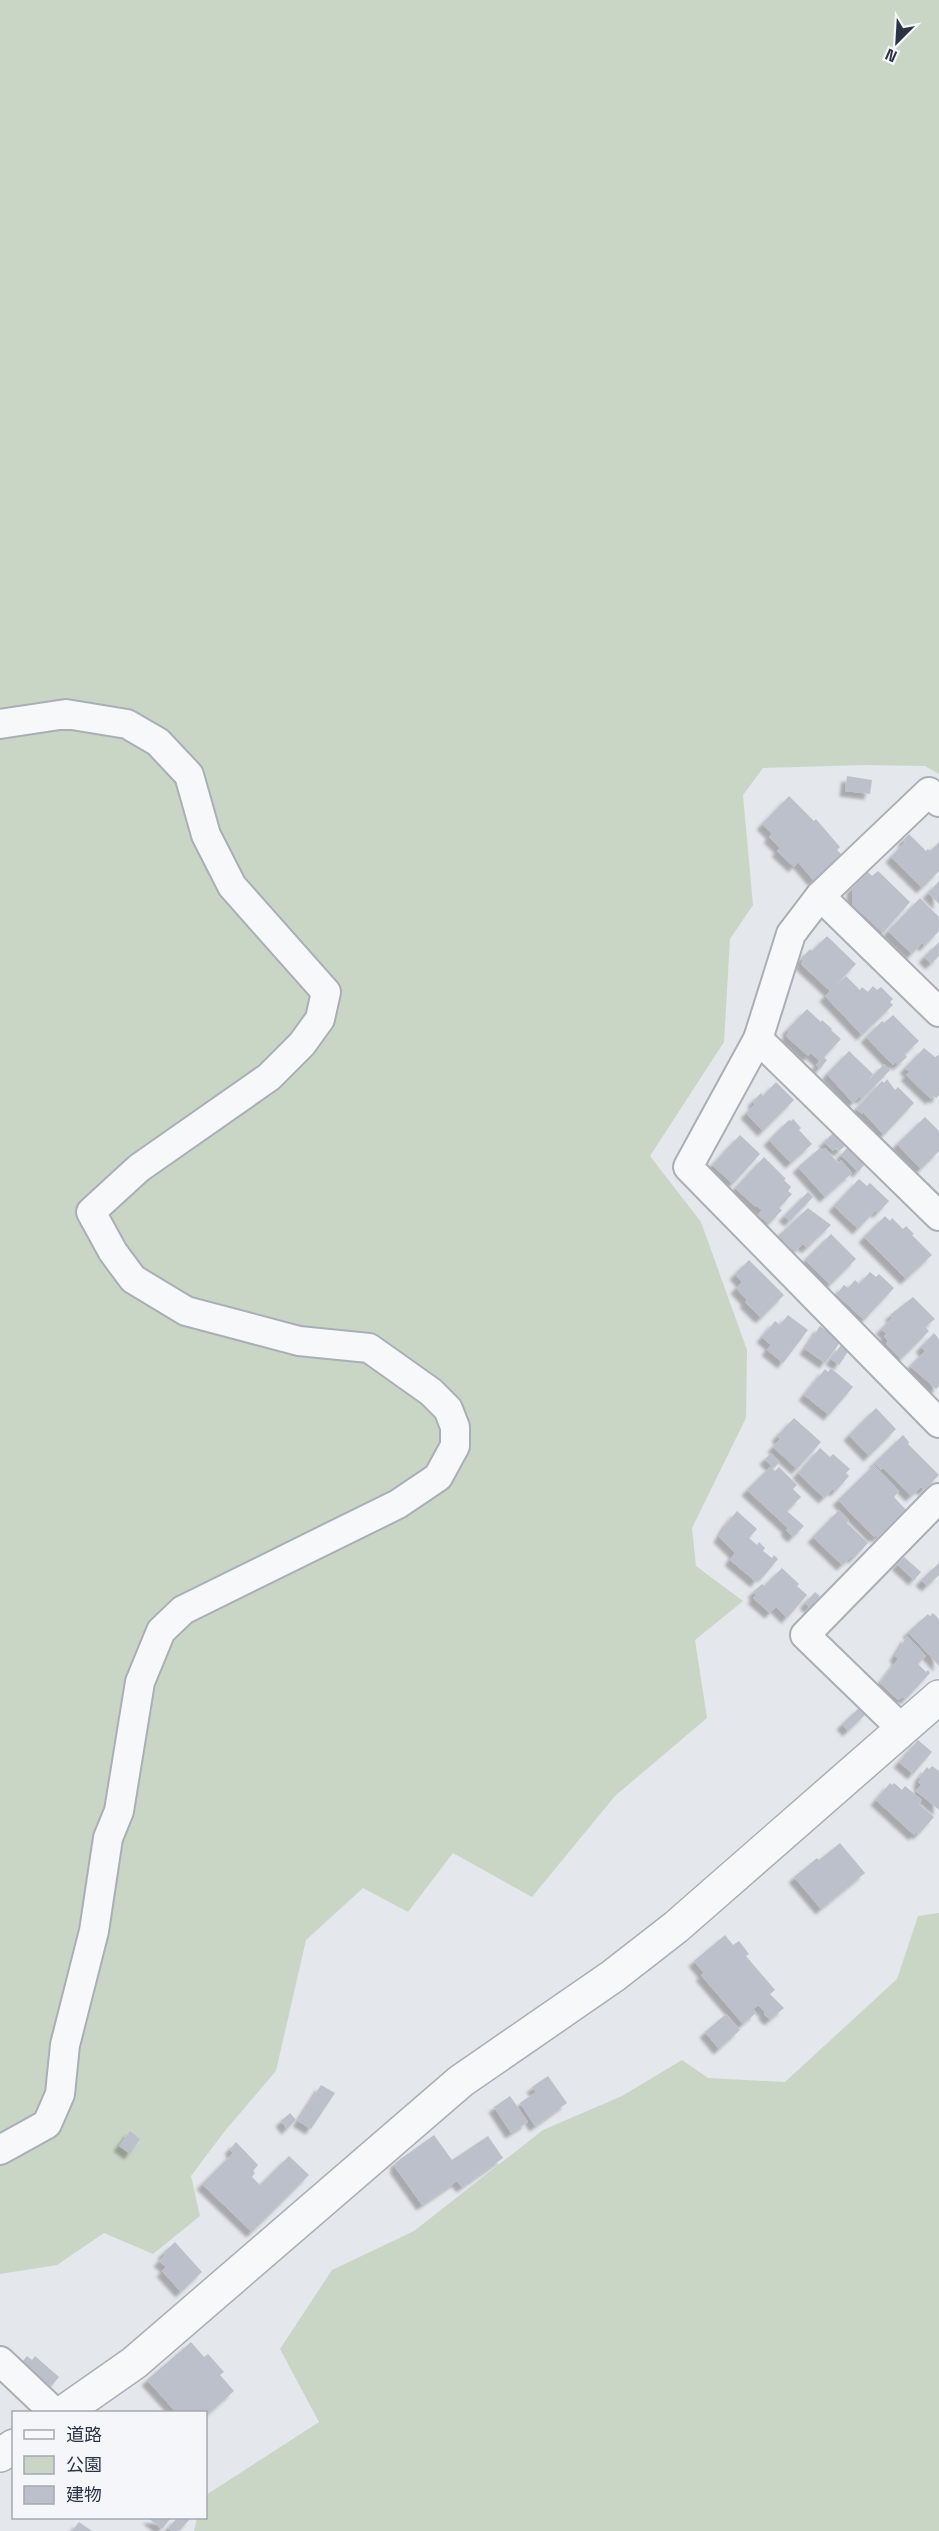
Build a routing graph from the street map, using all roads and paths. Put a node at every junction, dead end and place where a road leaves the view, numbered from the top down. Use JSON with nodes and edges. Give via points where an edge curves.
{"nodes":[{"id":1,"x":0,"y":724,"type":"edge"},
{"id":2,"x":939,"y":802,"type":"edge"},
{"id":3,"x":820,"y":896,"type":"junction"},
{"id":4,"x":939,"y":1012,"type":"edge"},
{"id":5,"x":758,"y":1039,"type":"junction"},
{"id":6,"x":939,"y":1216,"type":"edge"},
{"id":7,"x":939,"y":1423,"type":"edge"},
{"id":8,"x":939,"y":1498,"type":"edge"},
{"id":9,"x":939,"y":1697,"type":"edge"},
{"id":10,"x":902,"y":1729,"type":"junction"},
{"id":11,"x":0,"y":2150,"type":"edge"},
{"id":12,"x":0,"y":2361,"type":"edge"},
{"id":13,"x":53,"y":2411,"type":"edge"},
{"id":14,"x":65,"y":2411,"type":"edge"}],
"edges":[{"from":1,"to":11,"type":"street","via":[[66,714],[127,724],[158,742],[189,775],[206,835],[232,886],[326,992],[320,1019],[269,1077],[139,1168],[91,1212],[113,1252],[133,1279],[186,1311],[299,1341],[369,1348],[431,1392],[448,1409],[455,1427],[455,1446],[438,1477],[398,1504],[183,1610],[161,1631],[140,1682],[119,1811],[108,1838],[94,1931],[65,2045],[60,2094],[46,2124]]},
{"from":2,"to":3,"type":"street","via":[[929,792]]},
{"from":3,"to":4,"type":"street"},
{"from":3,"to":5,"type":"street","via":[[791,933]]},
{"from":5,"to":6,"type":"street"},
{"from":5,"to":7,"type":"street","via":[[688,1167]]},
{"from":8,"to":10,"type":"street","via":[[806,1635]]},
{"from":9,"to":10,"type":"street"},
{"from":10,"to":14,"type":"street","via":[[676,1927],[613,1976],[461,2081],[134,2363]]},
{"from":12,"to":13,"type":"street"}]}
